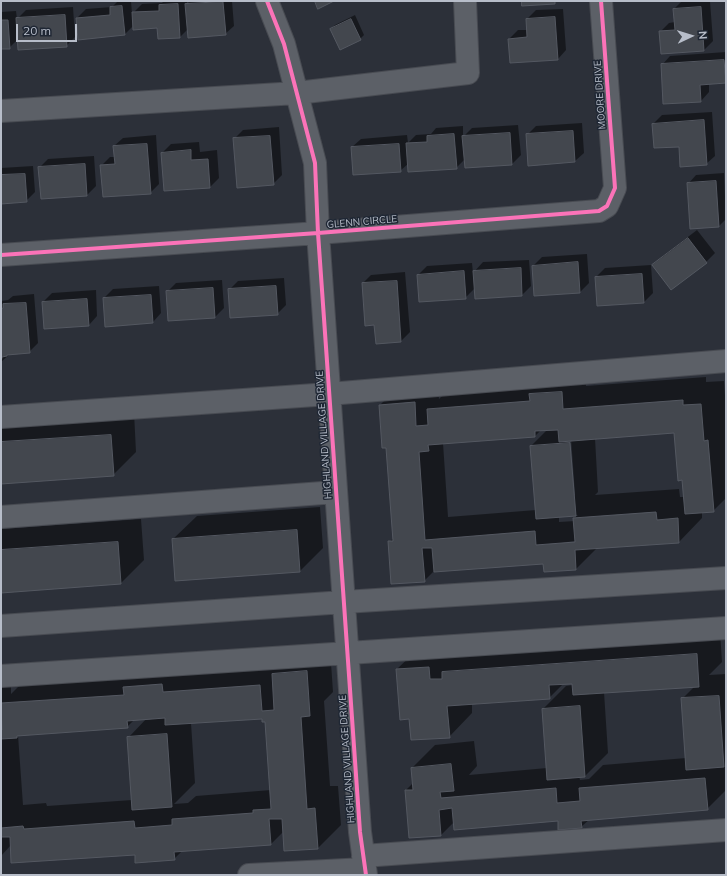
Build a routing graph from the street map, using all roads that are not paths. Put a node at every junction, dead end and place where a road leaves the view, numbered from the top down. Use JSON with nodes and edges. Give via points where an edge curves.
{"nodes":[{"id":1,"x":267,"y":1,"type":"edge"},
{"id":2,"x":465,"y":1,"type":"edge"},
{"id":3,"x":601,"y":1,"type":"edge"},
{"id":4,"x":297,"y":93,"type":"junction"},
{"id":5,"x":1,"y":111,"type":"edge"},
{"id":6,"x":615,"y":188,"type":"joint"},
{"id":7,"x":318,"y":233,"type":"junction"},
{"id":8,"x":1,"y":255,"type":"edge"},
{"id":9,"x":726,"y":361,"type":"edge"},
{"id":10,"x":329,"y":394,"type":"junction"},
{"id":11,"x":1,"y":417,"type":"edge"},
{"id":12,"x":336,"y":492,"type":"junction"},
{"id":13,"x":1,"y":517,"type":"edge"},
{"id":14,"x":726,"y":578,"type":"edge"},
{"id":15,"x":344,"y":602,"type":"junction"},
{"id":16,"x":1,"y":626,"type":"edge"},
{"id":17,"x":726,"y":628,"type":"edge"},
{"id":18,"x":348,"y":653,"type":"junction"},
{"id":19,"x":1,"y":676,"type":"edge"},
{"id":20,"x":726,"y":830,"type":"edge"},
{"id":21,"x":365,"y":866,"type":"edge"},
{"id":22,"x":249,"y":875,"type":"edge"}],
"edges":[{"from":1,"to":4,"type":"street","name":"HIGHLAND VILLAGE DRIVE","via":[[284,44]]},
{"from":2,"to":4,"type":"street","via":[[468,73]]},
{"from":3,"to":6,"type":"street","name":"MOORE DRIVE"},
{"from":4,"to":5,"type":"street"},
{"from":4,"to":7,"type":"street","name":"HIGHLAND VILLAGE DRIVE","via":[[315,163]]},
{"from":6,"to":7,"type":"street","name":"GLENN CIRCLE","via":[[607,206],[599,211]]},
{"from":7,"to":8,"type":"street","name":"GLENN CIRCLE"},
{"from":7,"to":10,"type":"street","name":"HIGHLAND VILLAGE DRIVE"},
{"from":9,"to":10,"type":"street"},
{"from":10,"to":11,"type":"street"},
{"from":10,"to":12,"type":"street","name":"HIGHLAND VILLAGE DRIVE"},
{"from":12,"to":13,"type":"street"},
{"from":12,"to":15,"type":"street","name":"HIGHLAND VILLAGE DRIVE"},
{"from":14,"to":15,"type":"street"},
{"from":15,"to":16,"type":"street"},
{"from":15,"to":18,"type":"street","name":"HIGHLAND VILLAGE DRIVE"},
{"from":17,"to":18,"type":"street"},
{"from":18,"to":19,"type":"street"},
{"from":18,"to":21,"type":"street","name":"HIGHLAND VILLAGE DRIVE","via":[[360,832]]},
{"from":20,"to":21,"type":"street"},
{"from":21,"to":22,"type":"street"}]}
